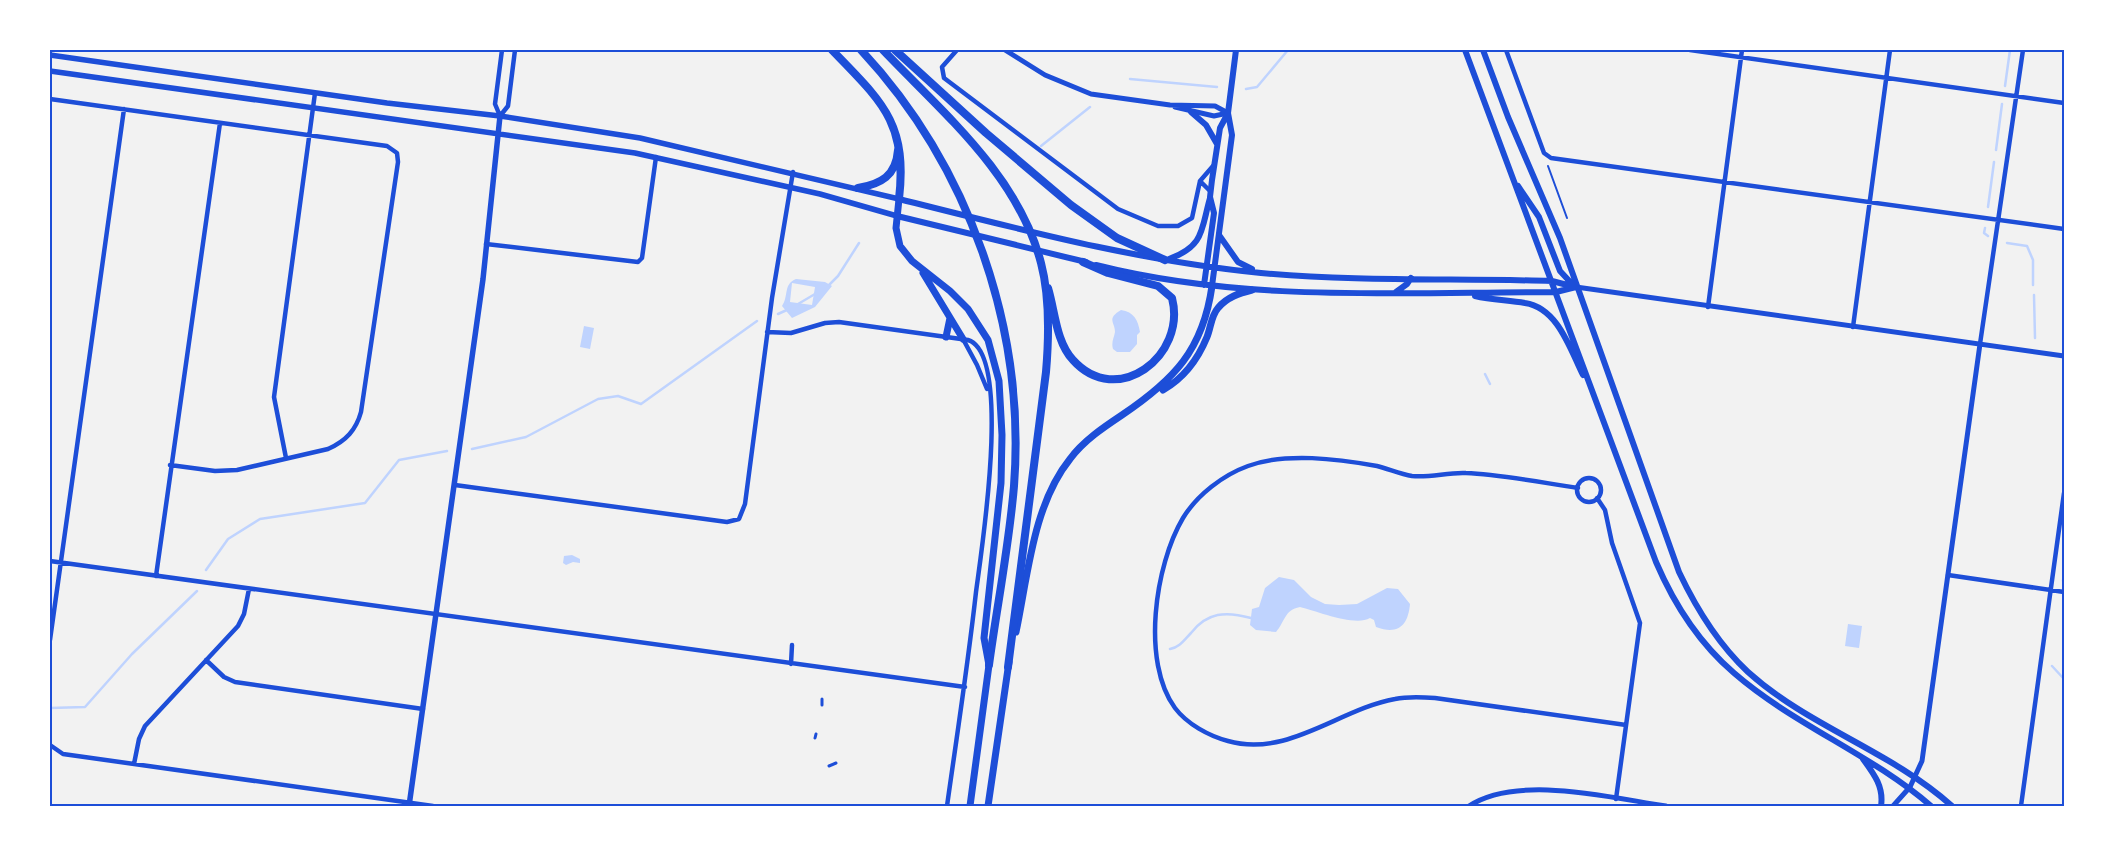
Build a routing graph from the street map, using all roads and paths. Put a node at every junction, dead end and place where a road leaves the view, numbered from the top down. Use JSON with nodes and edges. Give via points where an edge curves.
{"nodes":[{"id":1,"x":502,"y":50,"type":"edge"},
{"id":2,"x":515,"y":50,"type":"edge"},
{"id":3,"x":832,"y":50,"type":"edge"},
{"id":4,"x":861,"y":50,"type":"edge"},
{"id":5,"x":883,"y":50,"type":"edge"},
{"id":6,"x":895,"y":50,"type":"edge"},
{"id":7,"x":957,"y":50,"type":"edge"},
{"id":8,"x":1004,"y":50,"type":"edge"},
{"id":9,"x":1236,"y":50,"type":"edge"},
{"id":10,"x":1465,"y":50,"type":"edge"},
{"id":11,"x":1483,"y":50,"type":"edge"},
{"id":12,"x":1506,"y":50,"type":"edge"},
{"id":13,"x":1690,"y":50,"type":"edge"},
{"id":14,"x":1742,"y":50,"type":"edge"},
{"id":15,"x":1890,"y":50,"type":"edge"},
{"id":16,"x":2023,"y":50,"type":"edge"},
{"id":17,"x":50,"y":55,"type":"edge"},
{"id":18,"x":1741,"y":57,"type":"junction"},
{"id":19,"x":50,"y":71,"type":"edge"},
{"id":20,"x":1886,"y":77,"type":"junction"},
{"id":21,"x":315,"y":93,"type":"junction"},
{"id":22,"x":2016,"y":95,"type":"junction"},
{"id":23,"x":50,"y":99,"type":"edge"},
{"id":24,"x":2064,"y":103,"type":"edge"},
{"id":25,"x":1170,"y":105,"type":"junction"},
{"id":26,"x":313,"y":107,"type":"junction"},
{"id":27,"x":124,"y":109,"type":"junction"},
{"id":28,"x":1191,"y":112,"type":"junction"},
{"id":29,"x":1228,"y":113,"type":"junction"},
{"id":30,"x":500,"y":116,"type":"junction"},
{"id":31,"x":220,"y":123,"type":"junction"},
{"id":32,"x":498,"y":132,"type":"junction"},
{"id":33,"x":310,"y":135,"type":"junction"},
{"id":34,"x":897,"y":138,"type":"junction"},
{"id":35,"x":1217,"y":145,"type":"junction"},
{"id":36,"x":656,"y":156,"type":"junction"},
{"id":37,"x":1214,"y":165,"type":"junction"},
{"id":38,"x":1548,"y":166,"type":"dead end"},
{"id":39,"x":794,"y":172,"type":"junction"},
{"id":40,"x":1200,"y":181,"type":"junction"},
{"id":41,"x":1515,"y":182,"type":"junction"},
{"id":42,"x":1724,"y":182,"type":"junction"},
{"id":43,"x":791,"y":187,"type":"junction"},
{"id":44,"x":858,"y":188,"type":"junction"},
{"id":45,"x":1210,"y":194,"type":"junction"},
{"id":46,"x":900,"y":198,"type":"junction"},
{"id":47,"x":1869,"y":202,"type":"junction"},
{"id":48,"x":897,"y":216,"type":"junction"},
{"id":49,"x":1567,"y":218,"type":"dead end"},
{"id":50,"x":1999,"y":220,"type":"junction"},
{"id":51,"x":2064,"y":229,"type":"edge"},
{"id":52,"x":1219,"y":235,"type":"junction"},
{"id":53,"x":486,"y":244,"type":"junction"},
{"id":54,"x":1165,"y":260,"type":"junction"},
{"id":55,"x":1084,"y":262,"type":"junction"},
{"id":56,"x":1206,"y":266,"type":"junction"},
{"id":57,"x":1214,"y":267,"type":"junction"},
{"id":58,"x":920,"y":268,"type":"junction"},
{"id":59,"x":1259,"y":272,"type":"junction"},
{"id":60,"x":1044,"y":278,"type":"junction"},
{"id":61,"x":1411,"y":278,"type":"junction"},
{"id":62,"x":1552,"y":281,"type":"junction"},
{"id":63,"x":1204,"y":285,"type":"junction"},
{"id":64,"x":1212,"y":286,"type":"junction"},
{"id":65,"x":1576,"y":287,"type":"junction"},
{"id":66,"x":1252,"y":290,"type":"junction"},
{"id":67,"x":1556,"y":292,"type":"junction"},
{"id":68,"x":1395,"y":293,"type":"junction"},
{"id":69,"x":1467,"y":293,"type":"junction"},
{"id":70,"x":1708,"y":307,"type":"junction"},
{"id":71,"x":950,"y":318,"type":"junction"},
{"id":72,"x":1853,"y":327,"type":"junction"},
{"id":73,"x":767,"y":332,"type":"junction"},
{"id":74,"x":946,"y":337,"type":"junction"},
{"id":75,"x":963,"y":339,"type":"junction"},
{"id":76,"x":1980,"y":344,"type":"junction"},
{"id":77,"x":2064,"y":356,"type":"edge"},
{"id":78,"x":989,"y":397,"type":"junction"},
{"id":79,"x":1143,"y":400,"type":"junction"},
{"id":80,"x":1604,"y":421,"type":"junction"},
{"id":81,"x":286,"y":458,"type":"junction"},
{"id":82,"x":170,"y":465,"type":"junction"},
{"id":83,"x":455,"y":485,"type":"junction"},
{"id":84,"x":1578,"y":488,"type":"junction"},
{"id":85,"x":2064,"y":493,"type":"edge"},
{"id":86,"x":1597,"y":498,"type":"junction"},
{"id":87,"x":50,"y":562,"type":"edge"},
{"id":88,"x":61,"y":563,"type":"junction"},
{"id":89,"x":1948,"y":575,"type":"junction"},
{"id":90,"x":156,"y":576,"type":"junction"},
{"id":91,"x":249,"y":589,"type":"junction"},
{"id":92,"x":2051,"y":590,"type":"junction"},
{"id":93,"x":2064,"y":592,"type":"edge"},
{"id":94,"x":437,"y":614,"type":"junction"},
{"id":95,"x":50,"y":640,"type":"edge"},
{"id":96,"x":792,"y":645,"type":"dead end"},
{"id":97,"x":206,"y":660,"type":"junction"},
{"id":98,"x":791,"y":664,"type":"junction"},
{"id":99,"x":989,"y":666,"type":"junction"},
{"id":100,"x":1008,"y":666,"type":"junction"},
{"id":101,"x":964,"y":687,"type":"junction"},
{"id":102,"x":822,"y":699,"type":"dead end"},
{"id":103,"x":822,"y":704,"type":"dead end"},
{"id":104,"x":423,"y":708,"type":"junction"},
{"id":105,"x":1626,"y":725,"type":"junction"},
{"id":106,"x":50,"y":745,"type":"edge"},
{"id":107,"x":1861,"y":756,"type":"junction"},
{"id":108,"x":134,"y":764,"type":"junction"},
{"id":109,"x":836,"y":764,"type":"dead end"},
{"id":110,"x":829,"y":766,"type":"dead end"},
{"id":111,"x":1916,"y":777,"type":"junction"},
{"id":112,"x":1910,"y":787,"type":"junction"},
{"id":113,"x":1616,"y":799,"type":"junction"},
{"id":114,"x":409,"y":804,"type":"edge"},
{"id":115,"x":433,"y":806,"type":"edge"},
{"id":116,"x":947,"y":806,"type":"edge"},
{"id":117,"x":970,"y":806,"type":"edge"},
{"id":118,"x":988,"y":806,"type":"edge"},
{"id":119,"x":1469,"y":806,"type":"edge"},
{"id":120,"x":1666,"y":806,"type":"edge"},
{"id":121,"x":1880,"y":806,"type":"edge"},
{"id":122,"x":1893,"y":806,"type":"edge"},
{"id":123,"x":1931,"y":806,"type":"edge"},
{"id":124,"x":1952,"y":806,"type":"edge"},
{"id":125,"x":2021,"y":806,"type":"edge"}],
"edges":[{"from":1,"to":30,"type":"street","via":[[495,104]]},
{"from":2,"to":30,"type":"street","via":[[508,106]]},
{"from":3,"to":34,"type":"highway","via":[[876,97]]},
{"from":4,"to":99,"type":"highway","via":[[916,120],[949,174],[973,225],[995,290],[1011,374],[1015,446],[1011,516]]},
{"from":5,"to":60,"type":"highway","via":[[1002,180],[1021,209],[1035,242]]},
{"from":6,"to":54,"type":"highway","via":[[1078,211],[1117,238]]},
{"from":7,"to":40,"type":"street","via":[[942,67],[944,78],[1118,209],[1158,226],[1178,226],[1187,222],[1194,213]]},
{"from":8,"to":25,"type":"street","via":[[1081,90]]},
{"from":9,"to":29,"type":"main road"},
{"from":10,"to":41,"type":"main road"},
{"from":11,"to":65,"type":"main road","via":[[1560,238]]},
{"from":12,"to":42,"type":"street","via":[[1544,153],[1551,158]]},
{"from":13,"to":18,"type":"street"},
{"from":14,"to":18,"type":"street"},
{"from":15,"to":20,"type":"street"},
{"from":16,"to":22,"type":"street"},
{"from":17,"to":21,"type":"main road"},
{"from":18,"to":20,"type":"street"},
{"from":18,"to":42,"type":"street"},
{"from":19,"to":26,"type":"main road"},
{"from":20,"to":22,"type":"street"},
{"from":20,"to":47,"type":"street"},
{"from":21,"to":26,"type":"street"},
{"from":21,"to":30,"type":"main road"},
{"from":22,"to":24,"type":"street"},
{"from":22,"to":50,"type":"street"},
{"from":23,"to":27,"type":"street"},
{"from":25,"to":28,"type":"street"},
{"from":25,"to":29,"type":"street","via":[[1215,106]]},
{"from":26,"to":32,"type":"main road"},
{"from":26,"to":33,"type":"street"},
{"from":27,"to":31,"type":"street"},
{"from":27,"to":88,"type":"street"},
{"from":28,"to":29,"type":"street","via":[[1214,116]]},
{"from":28,"to":35,"type":"main road","via":[[1206,125]]},
{"from":29,"to":35,"type":"main road","via":[[1220,128]]},
{"from":29,"to":52,"type":"main road","via":[[1232,135]]},
{"from":30,"to":32,"type":"main road"},
{"from":30,"to":39,"type":"main road","via":[[655,141]]},
{"from":31,"to":33,"type":"street"},
{"from":31,"to":82,"type":"street"},
{"from":32,"to":36,"type":"main road"},
{"from":32,"to":53,"type":"main road"},
{"from":33,"to":81,"type":"street","via":[[274,397]]},
{"from":33,"to":81,"type":"street","via":[[387,146],[397,153],[398,162],[360,418],[352,432],[335,446]]},
{"from":34,"to":44,"type":"highway","via":[[897,161],[891,174],[877,184]]},
{"from":34,"to":46,"type":"highway","via":[[902,166]]},
{"from":35,"to":37,"type":"main road"},
{"from":36,"to":43,"type":"main road"},
{"from":36,"to":53,"type":"street","via":[[642,258],[638,262]]},
{"from":37,"to":40,"type":"street"},
{"from":37,"to":45,"type":"main road"},
{"from":38,"to":49,"type":"lane"},
{"from":39,"to":43,"type":"street"},
{"from":39,"to":44,"type":"main road"},
{"from":40,"to":45,"type":"street"},
{"from":41,"to":62,"type":"main road"},
{"from":41,"to":65,"type":"main road","via":[[1539,217],[1560,271]]},
{"from":42,"to":47,"type":"street"},
{"from":42,"to":70,"type":"street"},
{"from":43,"to":48,"type":"main road"},
{"from":43,"to":73,"type":"street"},
{"from":44,"to":46,"type":"main road"},
{"from":45,"to":54,"type":"main road","via":[[1204,228],[1195,244],[1185,253]]},
{"from":45,"to":56,"type":"main road","via":[[1214,213]]},
{"from":46,"to":48,"type":"highway"},
{"from":46,"to":54,"type":"main road","via":[[1109,250]]},
{"from":47,"to":50,"type":"street"},
{"from":47,"to":72,"type":"street"},
{"from":48,"to":55,"type":"main road"},
{"from":48,"to":58,"type":"highway","via":[[898,242]]},
{"from":50,"to":51,"type":"street"},
{"from":50,"to":76,"type":"street"},
{"from":52,"to":57,"type":"main road"},
{"from":52,"to":59,"type":"main road","via":[[1238,262]]},
{"from":53,"to":83,"type":"main road"},
{"from":54,"to":56,"type":"main road"},
{"from":55,"to":60,"type":"highway","via":[[1108,273],[1158,286],[1172,298],[1174,318],[1168,342],[1159,359],[1142,372],[1118,379],[1105,378],[1091,374],[1072,360],[1061,339]]},
{"from":55,"to":63,"type":"main road"},
{"from":56,"to":57,"type":"main road"},
{"from":56,"to":63,"type":"main road"},
{"from":57,"to":59,"type":"main road"},
{"from":57,"to":64,"type":"main road"},
{"from":58,"to":71,"type":"highway"},
{"from":58,"to":99,"type":"highway","via":[[950,291],[973,316],[991,349],[999,381],[1001,483],[984,638]]},
{"from":59,"to":61,"type":"main road"},
{"from":60,"to":100,"type":"highway","via":[[1048,329],[1046,372]]},
{"from":61,"to":62,"type":"main road"},
{"from":61,"to":68,"type":"main road"},
{"from":62,"to":65,"type":"main road"},
{"from":62,"to":67,"type":"main road"},
{"from":63,"to":64,"type":"main road"},
{"from":64,"to":66,"type":"main road"},
{"from":64,"to":79,"type":"highway","via":[[1203,325],[1193,349],[1176,374]]},
{"from":65,"to":67,"type":"main road"},
{"from":65,"to":70,"type":"street"},
{"from":65,"to":111,"type":"main road","via":[[1679,572],[1714,634],[1731,655],[1768,688]]},
{"from":66,"to":68,"type":"main road"},
{"from":66,"to":79,"type":"highway","via":[[1239,294],[1218,308],[1200,352],[1184,374]]},
{"from":67,"to":69,"type":"main road"},
{"from":67,"to":80,"type":"main road"},
{"from":68,"to":69,"type":"main road"},
{"from":69,"to":80,"type":"main road","via":[[1494,301],[1531,304],[1548,314],[1563,335]]},
{"from":70,"to":72,"type":"street"},
{"from":71,"to":74,"type":"highway"},
{"from":71,"to":75,"type":"highway"},
{"from":72,"to":76,"type":"street"},
{"from":73,"to":74,"type":"street","via":[[791,333],[839,322]]},
{"from":73,"to":83,"type":"street","via":[[745,504],[739,519],[727,522]]},
{"from":74,"to":75,"type":"street"},
{"from":75,"to":78,"type":"street","via":[[978,365]]},
{"from":75,"to":78,"type":"street","via":[[975,342],[983,354]]},
{"from":76,"to":77,"type":"street"},
{"from":76,"to":89,"type":"street"},
{"from":78,"to":101,"type":"street","via":[[992,437],[990,483]]},
{"from":79,"to":100,"type":"highway","via":[[1078,449],[1056,480],[1035,540]]},
{"from":80,"to":107,"type":"main road","via":[[1664,579],[1698,634],[1748,684]]},
{"from":81,"to":82,"type":"street","via":[[225,471]]},
{"from":82,"to":90,"type":"street"},
{"from":83,"to":94,"type":"main road"},
{"from":84,"to":86,"type":"street","via":[[1584,500]]},
{"from":84,"to":86,"type":"street","via":[[1584,479],[1594,479],[1600,487]]},
{"from":84,"to":105,"type":"street","via":[[1466,473],[1414,476],[1364,464],[1294,458],[1271,459],[1231,473],[1195,502],[1172,542],[1157,602],[1159,672],[1175,708],[1184,717],[1211,735],[1246,745],[1291,739],[1383,702],[1409,697]]},
{"from":85,"to":92,"type":"street"},
{"from":86,"to":105,"type":"street","via":[[1605,510],[1612,543],[1640,623]]},
{"from":87,"to":88,"type":"street"},
{"from":88,"to":90,"type":"street"},
{"from":88,"to":95,"type":"street"},
{"from":89,"to":92,"type":"street"},
{"from":89,"to":111,"type":"street","via":[[1924,751]]},
{"from":90,"to":91,"type":"street"},
{"from":91,"to":94,"type":"street"},
{"from":91,"to":97,"type":"street","via":[[238,626]]},
{"from":92,"to":93,"type":"street"},
{"from":92,"to":125,"type":"street"},
{"from":94,"to":98,"type":"street"},
{"from":94,"to":104,"type":"main road"},
{"from":96,"to":98,"type":"street"},
{"from":97,"to":104,"type":"street","via":[[224,677],[235,682]]},
{"from":97,"to":108,"type":"street","via":[[145,726],[138,739]]},
{"from":98,"to":101,"type":"street"},
{"from":99,"to":117,"type":"highway"},
{"from":100,"to":118,"type":"highway"},
{"from":101,"to":116,"type":"street"},
{"from":102,"to":103,"type":"street"},
{"from":104,"to":114,"type":"main road"},
{"from":105,"to":113,"type":"street"},
{"from":106,"to":108,"type":"street","via":[[64,754]]},
{"from":107,"to":112,"type":"main road"},
{"from":107,"to":121,"type":"main road","via":[[1879,783]]},
{"from":108,"to":114,"type":"street"},
{"from":109,"to":110,"type":"street"},
{"from":111,"to":112,"type":"street"},
{"from":111,"to":124,"type":"main road"},
{"from":112,"to":122,"type":"street"},
{"from":112,"to":123,"type":"main road"},
{"from":113,"to":119,"type":"street","via":[[1552,791],[1507,790]]},
{"from":113,"to":120,"type":"street"},
{"from":114,"to":115,"type":"street"}]}
